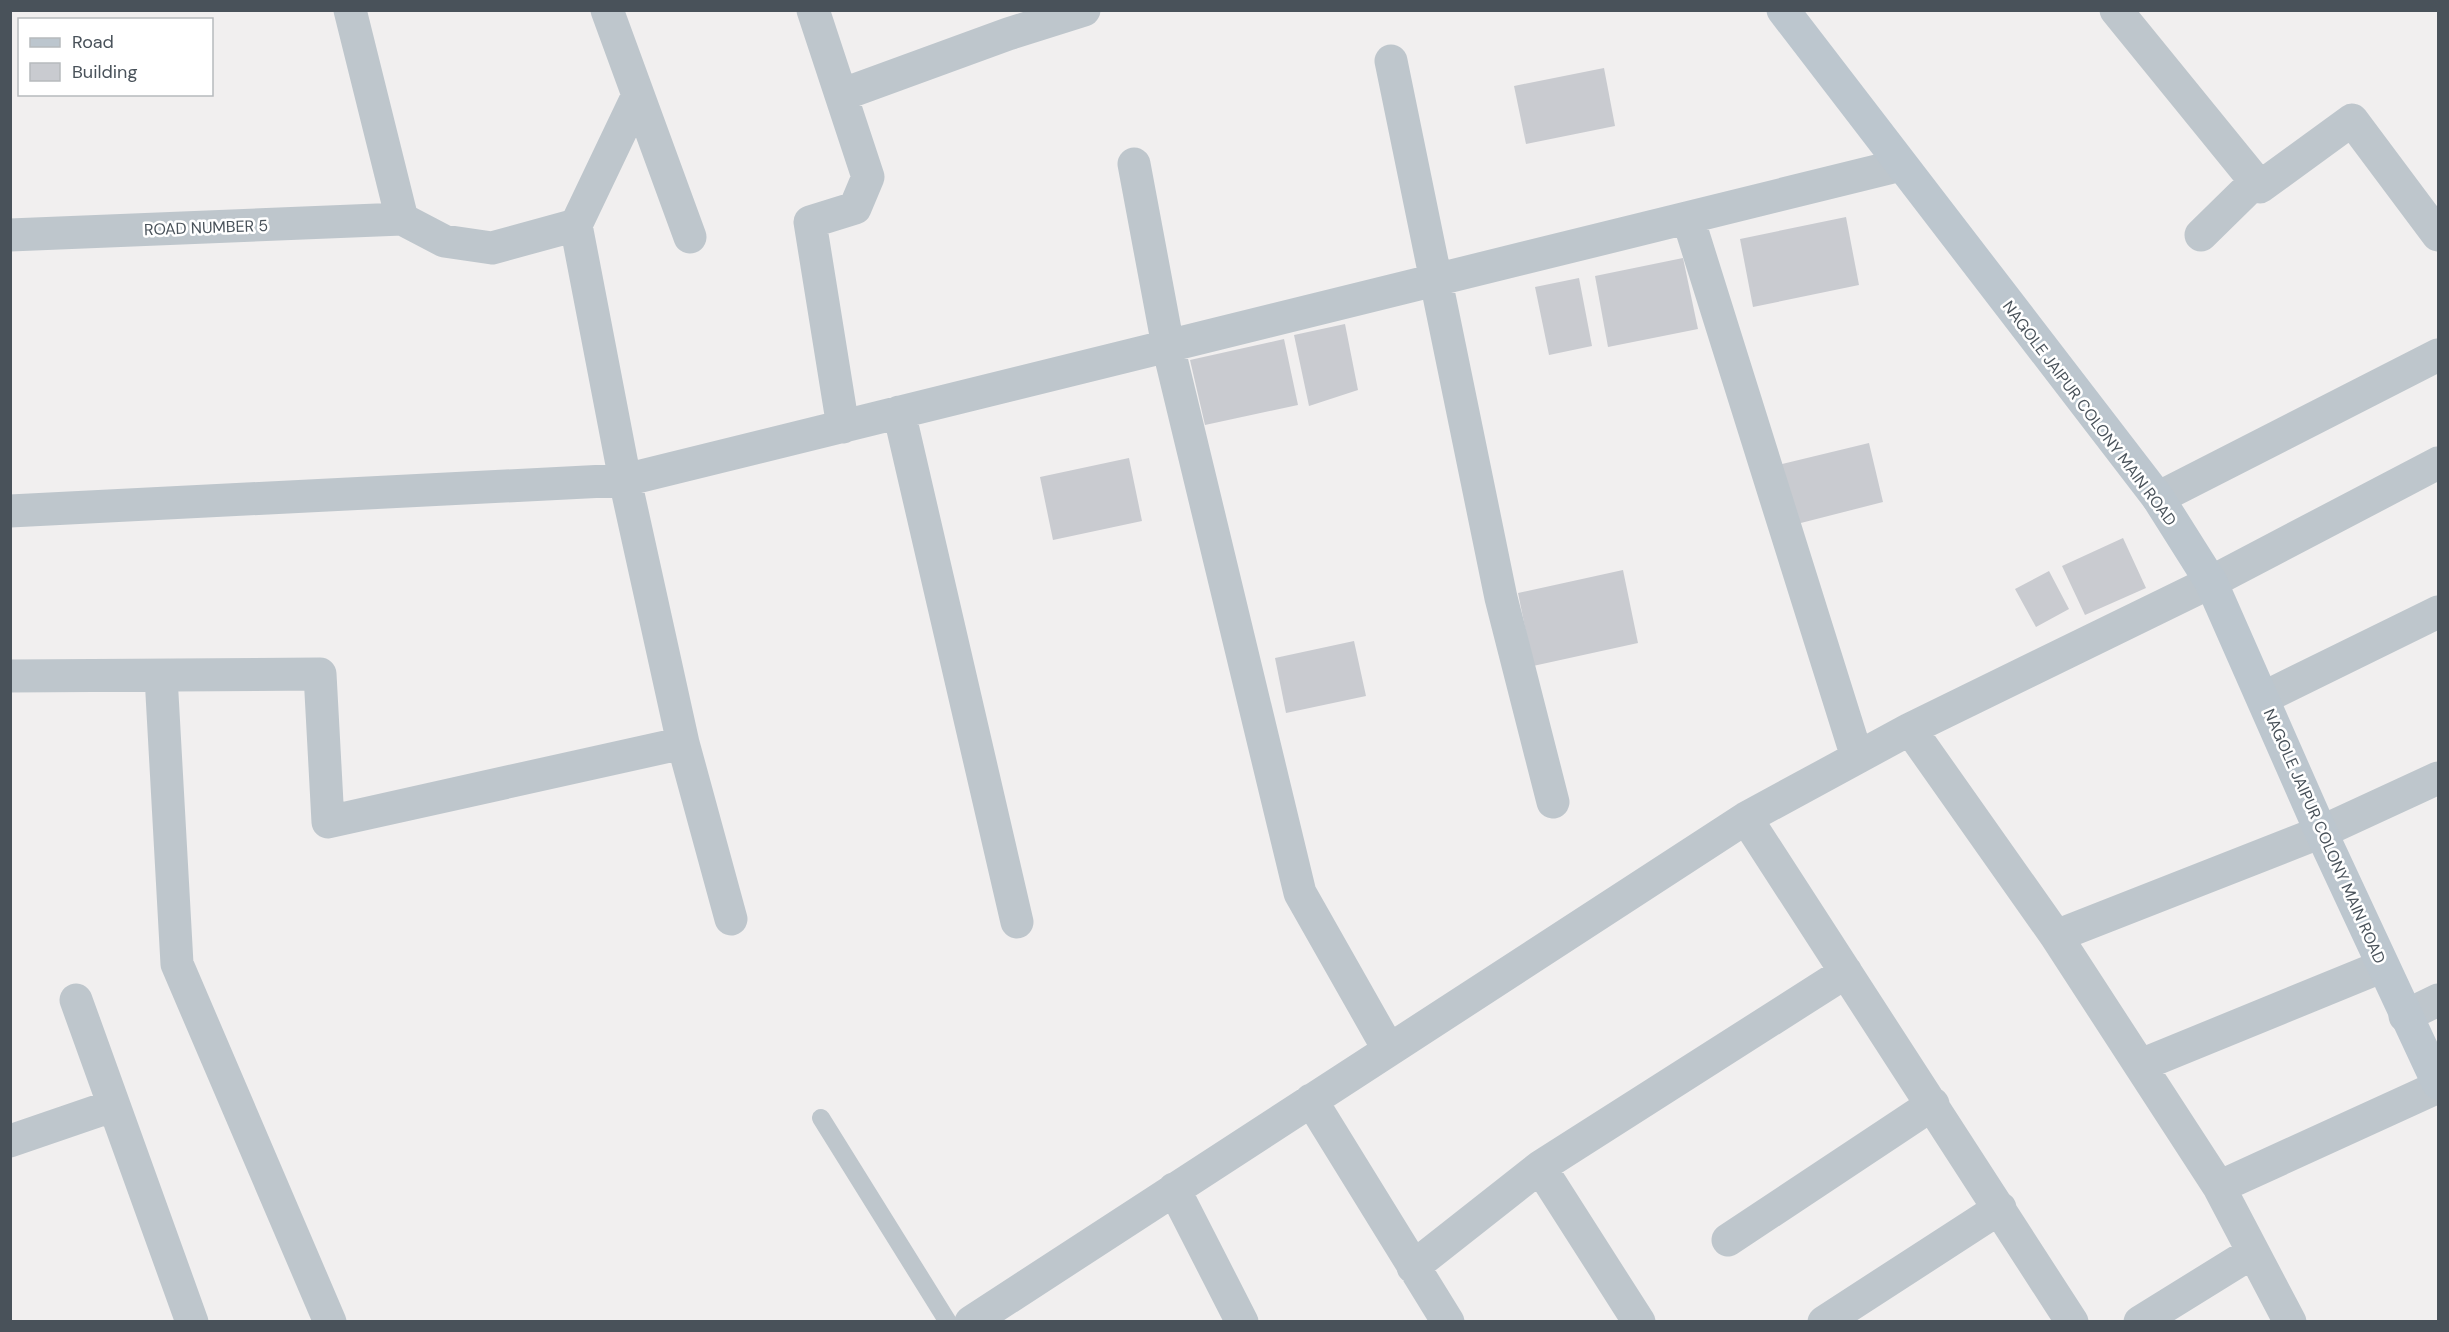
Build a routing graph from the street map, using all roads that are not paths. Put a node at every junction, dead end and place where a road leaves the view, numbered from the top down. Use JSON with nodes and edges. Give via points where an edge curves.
{"nodes":[{"id":1,"x":350,"y":10,"type":"edge"},
{"id":2,"x":607,"y":10,"type":"edge"},
{"id":3,"x":813,"y":10,"type":"edge"},
{"id":4,"x":1084,"y":10,"type":"edge"},
{"id":5,"x":1783,"y":10,"type":"edge"},
{"id":6,"x":2116,"y":10,"type":"edge"},
{"id":7,"x":1004,"y":22,"type":"edge"},
{"id":8,"x":1391,"y":61,"type":"dead end"},
{"id":9,"x":638,"y":95,"type":"junction"},
{"id":10,"x":841,"y":95,"type":"junction"},
{"id":11,"x":1134,"y":164,"type":"dead end"},
{"id":12,"x":1901,"y":165,"type":"junction"},
{"id":13,"x":2255,"y":182,"type":"junction"},
{"id":14,"x":1688,"y":218,"type":"junction"},
{"id":15,"x":402,"y":219,"type":"junction"},
{"id":16,"x":576,"y":225,"type":"junction"},
{"id":17,"x":2201,"y":234,"type":"dead end"},
{"id":18,"x":10,"y":235,"type":"edge"},
{"id":19,"x":2439,"y":235,"type":"edge"},
{"id":20,"x":690,"y":237,"type":"dead end"},
{"id":21,"x":1436,"y":280,"type":"junction"},
{"id":22,"x":1168,"y":346,"type":"junction"},
{"id":23,"x":2439,"y":355,"type":"edge"},
{"id":24,"x":899,"y":412,"type":"junction"},
{"id":25,"x":843,"y":427,"type":"junction"},
{"id":26,"x":2439,"y":463,"type":"edge"},
{"id":27,"x":626,"y":480,"type":"junction"},
{"id":28,"x":2158,"y":498,"type":"junction"},
{"id":29,"x":10,"y":510,"type":"edge"},
{"id":30,"x":2211,"y":582,"type":"junction"},
{"id":31,"x":2439,"y":612,"type":"edge"},
{"id":32,"x":10,"y":676,"type":"edge"},
{"id":33,"x":161,"y":676,"type":"junction"},
{"id":34,"x":2263,"y":698,"type":"junction"},
{"id":35,"x":1910,"y":729,"type":"junction"},
{"id":36,"x":683,"y":743,"type":"junction"},
{"id":37,"x":1857,"y":757,"type":"junction"},
{"id":38,"x":2439,"y":778,"type":"edge"},
{"id":39,"x":1553,"y":802,"type":"dead end"},
{"id":40,"x":1746,"y":818,"type":"junction"},
{"id":41,"x":2321,"y":832,"type":"junction"},
{"id":42,"x":730,"y":919,"type":"dead end"},
{"id":43,"x":1017,"y":922,"type":"dead end"},
{"id":44,"x":2056,"y":936,"type":"junction"},
{"id":45,"x":2383,"y":966,"type":"junction"},
{"id":46,"x":1846,"y":972,"type":"junction"},
{"id":47,"x":76,"y":1000,"type":"dead end"},
{"id":48,"x":2439,"y":1000,"type":"edge"},
{"id":49,"x":2405,"y":1016,"type":"junction"},
{"id":50,"x":1389,"y":1050,"type":"junction"},
{"id":51,"x":2141,"y":1065,"type":"junction"},
{"id":52,"x":2439,"y":1085,"type":"edge"},
{"id":53,"x":1311,"y":1100,"type":"junction"},
{"id":54,"x":1932,"y":1104,"type":"junction"},
{"id":55,"x":112,"y":1106,"type":"junction"},
{"id":56,"x":821,"y":1118,"type":"dead end"},
{"id":57,"x":10,"y":1141,"type":"edge"},
{"id":58,"x":1540,"y":1167,"type":"junction"},
{"id":59,"x":2219,"y":1186,"type":"junction"},
{"id":60,"x":1174,"y":1189,"type":"junction"},
{"id":61,"x":2000,"y":1208,"type":"junction"},
{"id":62,"x":1728,"y":1240,"type":"dead end"},
{"id":63,"x":2253,"y":1252,"type":"junction"},
{"id":64,"x":1413,"y":1267,"type":"junction"},
{"id":65,"x":192,"y":1322,"type":"edge"},
{"id":66,"x":330,"y":1322,"type":"edge"},
{"id":67,"x":948,"y":1322,"type":"edge"},
{"id":68,"x":971,"y":1322,"type":"edge"},
{"id":69,"x":1242,"y":1322,"type":"edge"},
{"id":70,"x":1448,"y":1322,"type":"edge"},
{"id":71,"x":1639,"y":1322,"type":"edge"},
{"id":72,"x":1824,"y":1322,"type":"edge"},
{"id":73,"x":2072,"y":1322,"type":"edge"},
{"id":74,"x":2140,"y":1322,"type":"edge"},
{"id":75,"x":2290,"y":1322,"type":"edge"}],
"edges":[{"from":1,"to":15,"type":"street"},
{"from":2,"to":9,"type":"street"},
{"from":3,"to":10,"type":"street"},
{"from":4,"to":7,"type":"street"},
{"from":5,"to":12,"type":"street","name":"NAGOLE JAIPUR COLONY MAIN ROAD"},
{"from":6,"to":13,"type":"street"},
{"from":7,"to":10,"type":"street"},
{"from":8,"to":21,"type":"street"},
{"from":9,"to":16,"type":"street"},
{"from":9,"to":20,"type":"street"},
{"from":10,"to":25,"type":"street","via":[[868,177],[855,208],[810,222]]},
{"from":11,"to":22,"type":"street"},
{"from":12,"to":14,"type":"street"},
{"from":12,"to":28,"type":"street","name":"NAGOLE JAIPUR COLONY MAIN ROAD"},
{"from":13,"to":17,"type":"street"},
{"from":13,"to":19,"type":"street","via":[[2260,187],[2352,120]]},
{"from":14,"to":21,"type":"street"},
{"from":14,"to":37,"type":"street"},
{"from":15,"to":16,"type":"street","via":[[444,241],[492,248]]},
{"from":15,"to":18,"type":"street","name":"ROAD NUMBER 5"},
{"from":16,"to":27,"type":"street"},
{"from":21,"to":22,"type":"street"},
{"from":21,"to":39,"type":"street","via":[[1501,598]]},
{"from":22,"to":24,"type":"street"},
{"from":22,"to":50,"type":"street","via":[[1300,893]]},
{"from":23,"to":28,"type":"street"},
{"from":24,"to":25,"type":"street"},
{"from":24,"to":43,"type":"street"},
{"from":25,"to":27,"type":"street"},
{"from":26,"to":30,"type":"street"},
{"from":27,"to":29,"type":"street"},
{"from":27,"to":36,"type":"street"},
{"from":28,"to":30,"type":"street","name":"NAGOLE JAIPUR COLONY MAIN ROAD"},
{"from":30,"to":34,"type":"street","name":"NAGOLE JAIPUR COLONY MAIN ROAD"},
{"from":30,"to":35,"type":"street"},
{"from":31,"to":34,"type":"street"},
{"from":32,"to":33,"type":"street"},
{"from":33,"to":36,"type":"street","via":[[320,674],[328,822]]},
{"from":33,"to":66,"type":"street","via":[[177,964]]},
{"from":34,"to":41,"type":"street","name":"NAGOLE JAIPUR COLONY MAIN ROAD"},
{"from":35,"to":37,"type":"street"},
{"from":35,"to":44,"type":"street"},
{"from":36,"to":42,"type":"street"},
{"from":37,"to":40,"type":"street"},
{"from":38,"to":41,"type":"street"},
{"from":40,"to":46,"type":"street"},
{"from":40,"to":50,"type":"street"},
{"from":41,"to":44,"type":"street"},
{"from":41,"to":45,"type":"street","name":"NAGOLE JAIPUR COLONY MAIN ROAD"},
{"from":44,"to":51,"type":"street"},
{"from":45,"to":49,"type":"street","name":"NAGOLE JAIPUR COLONY MAIN ROAD"},
{"from":45,"to":51,"type":"street"},
{"from":46,"to":54,"type":"street"},
{"from":46,"to":58,"type":"street"},
{"from":47,"to":55,"type":"street"},
{"from":48,"to":49,"type":"street"},
{"from":49,"to":52,"type":"street","name":"NAGOLE JAIPUR COLONY MAIN ROAD"},
{"from":50,"to":53,"type":"street"},
{"from":51,"to":59,"type":"street"},
{"from":52,"to":59,"type":"street"},
{"from":53,"to":60,"type":"street"},
{"from":53,"to":64,"type":"street"},
{"from":54,"to":61,"type":"street"},
{"from":54,"to":62,"type":"street"},
{"from":55,"to":57,"type":"street"},
{"from":55,"to":65,"type":"street"},
{"from":56,"to":67,"type":"lane"},
{"from":58,"to":64,"type":"street"},
{"from":58,"to":71,"type":"street"},
{"from":59,"to":63,"type":"street"},
{"from":60,"to":68,"type":"street"},
{"from":60,"to":69,"type":"street"},
{"from":61,"to":72,"type":"street"},
{"from":61,"to":73,"type":"street"},
{"from":63,"to":74,"type":"street"},
{"from":63,"to":75,"type":"street"},
{"from":64,"to":70,"type":"street"}]}
